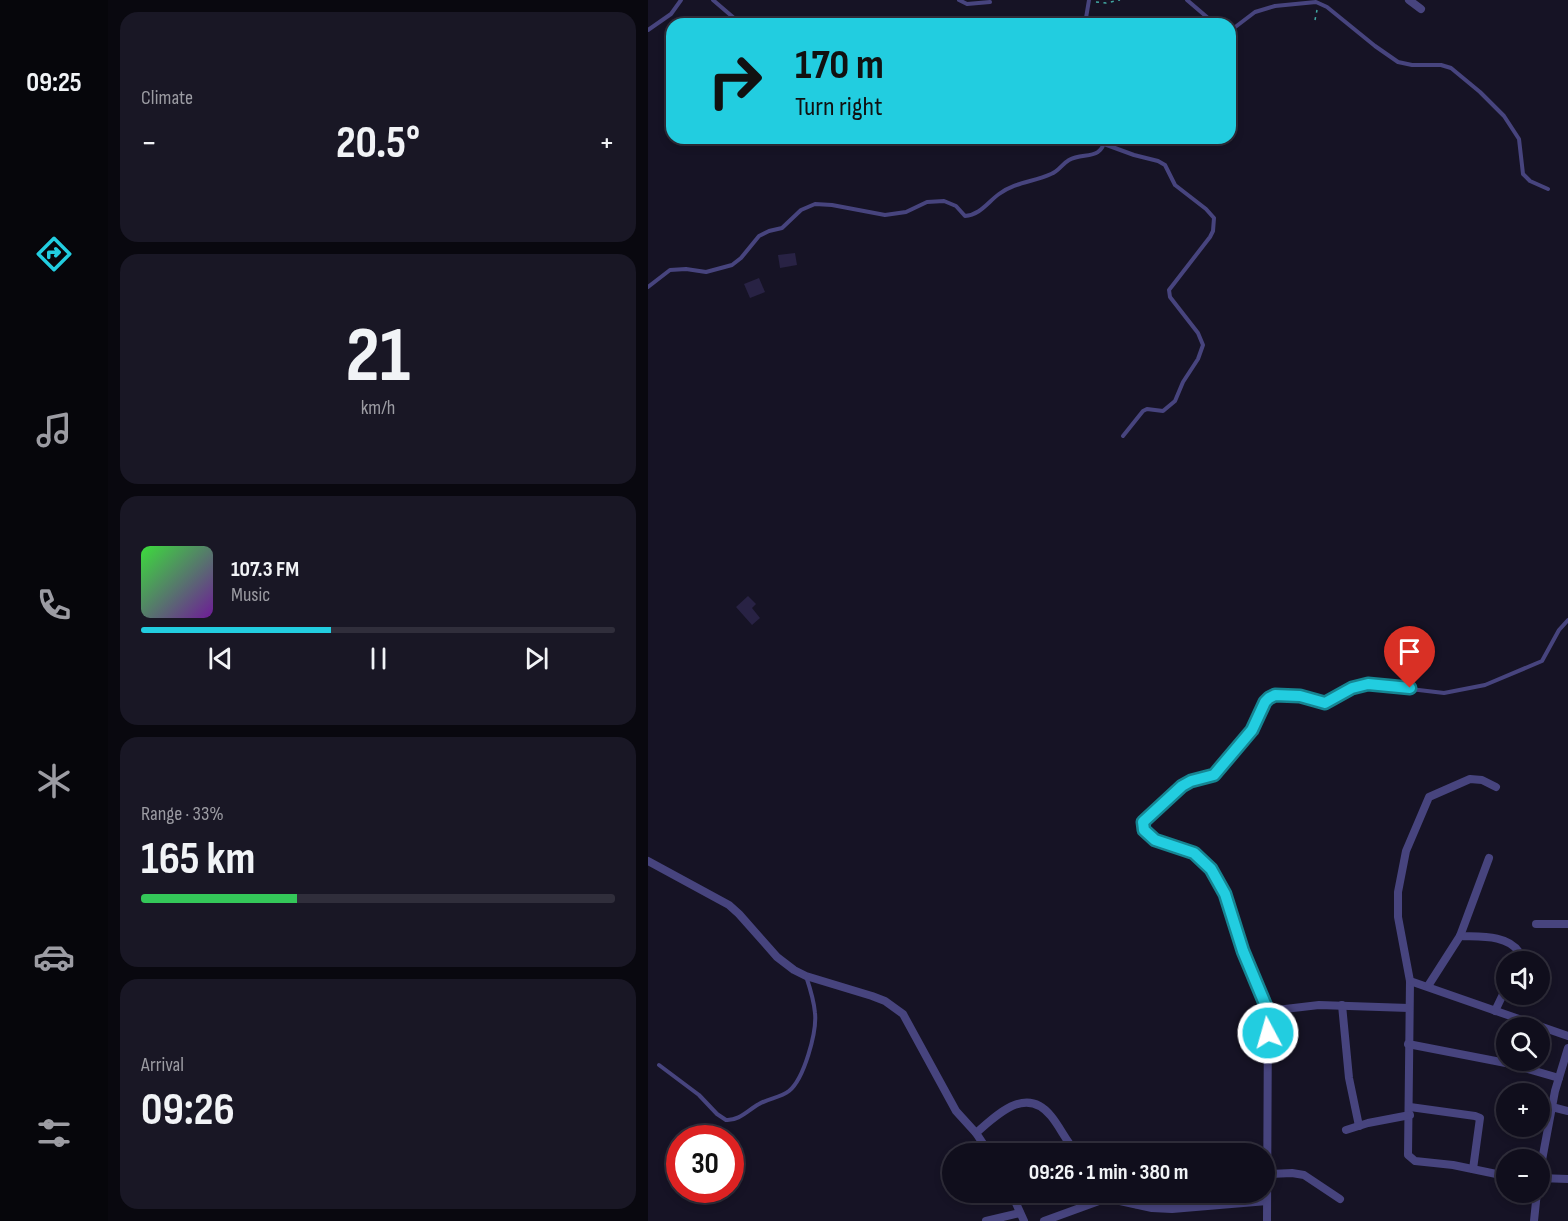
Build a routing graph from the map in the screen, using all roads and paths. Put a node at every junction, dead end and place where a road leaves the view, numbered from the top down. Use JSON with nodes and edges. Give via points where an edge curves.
{"nodes":[{"id":1,"x":681,"y":0,"type":"edge"},
{"id":2,"x":713,"y":0,"type":"edge"},
{"id":3,"x":959,"y":0,"type":"edge"},
{"id":4,"x":1120,"y":0,"type":"edge"},
{"id":5,"x":1187,"y":0,"type":"edge"},
{"id":6,"x":1409,"y":0,"type":"edge"},
{"id":7,"x":1089,"y":1,"type":"edge"},
{"id":8,"x":990,"y":2,"type":"dead end"},
{"id":9,"x":1313,"y":6,"type":"dead end"},
{"id":10,"x":1421,"y":9,"type":"dead end"},
{"id":11,"x":734,"y":18,"type":"edge"},
{"id":12,"x":1085,"y":18,"type":"edge"},
{"id":13,"x":1208,"y":18,"type":"edge"},
{"id":14,"x":1315,"y":20,"type":"dead end"},
{"id":15,"x":1236,"y":26,"type":"edge"},
{"id":16,"x":648,"y":30,"type":"edge"},
{"id":17,"x":1102,"y":144,"type":"edge"},
{"id":18,"x":1110,"y":144,"type":"edge"},
{"id":19,"x":1548,"y":189,"type":"dead end"},
{"id":20,"x":648,"y":287,"type":"edge"},
{"id":21,"x":1123,"y":436,"type":"dead end"},
{"id":22,"x":1568,"y":620,"type":"edge"},
{"id":23,"x":1496,"y":787,"type":"dead end"},
{"id":24,"x":1489,"y":858,"type":"dead end"},
{"id":25,"x":648,"y":861,"type":"edge"},
{"id":26,"x":1536,"y":924,"type":"dead end"},
{"id":27,"x":1568,"y":924,"type":"edge"},
{"id":28,"x":1460,"y":936,"type":"junction"},
{"id":29,"x":1517,"y":951,"type":"edge"},
{"id":30,"x":806,"y":976,"type":"junction"},
{"id":31,"x":1410,"y":981,"type":"junction"},
{"id":32,"x":1428,"y":986,"type":"junction"},
{"id":33,"x":1342,"y":1005,"type":"junction"},
{"id":34,"x":1498,"y":1005,"type":"edge"},
{"id":35,"x":1409,"y":1008,"type":"junction"},
{"id":36,"x":1268,"y":1011,"type":"junction"},
{"id":37,"x":1495,"y":1011,"type":"junction"},
{"id":38,"x":1568,"y":1036,"type":"edge"},
{"id":39,"x":1408,"y":1044,"type":"junction"},
{"id":40,"x":1567,"y":1054,"type":"edge"},
{"id":41,"x":659,"y":1065,"type":"dead end"},
{"id":42,"x":1559,"y":1078,"type":"junction"},
{"id":43,"x":1552,"y":1107,"type":"junction"},
{"id":44,"x":1410,"y":1111,"type":"junction"},
{"id":45,"x":1568,"y":1111,"type":"edge"},
{"id":46,"x":1359,"y":1126,"type":"junction"},
{"id":47,"x":1346,"y":1131,"type":"dead end"},
{"id":48,"x":976,"y":1133,"type":"junction"},
{"id":49,"x":983,"y":1143,"type":"edge"},
{"id":50,"x":1068,"y":1143,"type":"edge"},
{"id":51,"x":1267,"y":1143,"type":"edge"},
{"id":52,"x":1544,"y":1149,"type":"edge"},
{"id":53,"x":1473,"y":1169,"type":"junction"},
{"id":54,"x":1275,"y":1174,"type":"edge"},
{"id":55,"x":1496,"y":1174,"type":"edge"},
{"id":56,"x":1550,"y":1178,"type":"edge"},
{"id":57,"x":1568,"y":1179,"type":"edge"},
{"id":58,"x":1340,"y":1199,"type":"dead end"},
{"id":59,"x":1016,"y":1203,"type":"edge"},
{"id":60,"x":1244,"y":1203,"type":"edge"},
{"id":61,"x":1267,"y":1203,"type":"edge"},
{"id":62,"x":1536,"y":1203,"type":"edge"},
{"id":63,"x":1137,"y":1204,"type":"joint"},
{"id":64,"x":1022,"y":1217,"type":"edge"},
{"id":65,"x":986,"y":1221,"type":"edge"},
{"id":66,"x":1044,"y":1221,"type":"edge"},
{"id":67,"x":1267,"y":1221,"type":"edge"},
{"id":68,"x":1534,"y":1221,"type":"edge"}],
"edges":[{"from":1,"to":16,"type":"lane","via":[[675,10]]},
{"from":2,"to":11,"type":"lane"},
{"from":3,"to":8,"type":"lane","via":[[967,4]]},
{"from":4,"to":7,"type":"path"},
{"from":5,"to":13,"type":"lane"},
{"from":6,"to":10,"type":"street"},
{"from":7,"to":12,"type":"lane"},
{"from":9,"to":14,"type":"path","via":[[1318,7]]},
{"from":15,"to":19,"type":"lane","via":[[1255,12],[1316,2],[1398,62],[1451,68],[1501,112],[1519,139],[1523,174]]},
{"from":17,"to":20,"type":"lane","via":[[1096,154],[1079,156],[1050,175],[1006,189],[984,208],[967,216],[944,201],[885,215],[832,205],[807,206],[782,228],[759,236],[732,265],[706,272],[670,270]]},
{"from":18,"to":21,"type":"lane","via":[[1165,165],[1174,185],[1214,218],[1210,237],[1169,290],[1170,297],[1202,339],[1202,350],[1175,401],[1163,411],[1143,411]]},
{"from":22,"to":36,"type":"lane","via":[[1542,661],[1478,687],[1444,693],[1368,684],[1325,703],[1275,695],[1265,702],[1252,730],[1214,775],[1187,783],[1145,818],[1142,826],[1147,835],[1194,853],[1211,869],[1225,894]]},
{"from":23,"to":31,"type":"street","via":[[1470,779],[1433,794],[1425,804],[1406,851],[1398,892],[1398,917]]},
{"from":24,"to":28,"type":"street"},
{"from":25,"to":30,"type":"street","via":[[729,905],[777,957]]},
{"from":26,"to":27,"type":"street"},
{"from":28,"to":29,"type":"street","via":[[1498,939]]},
{"from":28,"to":32,"type":"street"},
{"from":30,"to":41,"type":"lane","via":[[816,1024],[801,1072],[787,1092],[726,1120]]},
{"from":30,"to":48,"type":"street","via":[[872,996],[896,1008],[909,1024],[956,1111]]},
{"from":31,"to":32,"type":"street"},
{"from":31,"to":35,"type":"street"},
{"from":32,"to":37,"type":"street"},
{"from":33,"to":35,"type":"street"},
{"from":33,"to":36,"type":"street"},
{"from":33,"to":46,"type":"street","via":[[1349,1078]]},
{"from":34,"to":37,"type":"street"},
{"from":35,"to":39,"type":"street"},
{"from":36,"to":51,"type":"street"},
{"from":37,"to":38,"type":"street"},
{"from":39,"to":42,"type":"street"},
{"from":39,"to":44,"type":"street"},
{"from":40,"to":42,"type":"street"},
{"from":42,"to":43,"type":"street"},
{"from":43,"to":45,"type":"street"},
{"from":43,"to":52,"type":"street"},
{"from":44,"to":46,"type":"street"},
{"from":44,"to":53,"type":"street","via":[[1410,1158]]},
{"from":44,"to":53,"type":"street","via":[[1480,1118]]},
{"from":46,"to":47,"type":"street"},
{"from":48,"to":49,"type":"street"},
{"from":48,"to":50,"type":"street","via":[[1004,1109],[1030,1103],[1051,1116]]},
{"from":53,"to":55,"type":"street"},
{"from":54,"to":58,"type":"street","via":[[1304,1175]]},
{"from":56,"to":57,"type":"street"},
{"from":59,"to":64,"type":"street"},
{"from":60,"to":63,"type":"street","via":[[1173,1209]]},
{"from":61,"to":67,"type":"street"},
{"from":62,"to":68,"type":"street"},
{"from":63,"to":66,"type":"street","via":[[1099,1202]]},
{"from":64,"to":65,"type":"street"}]}
